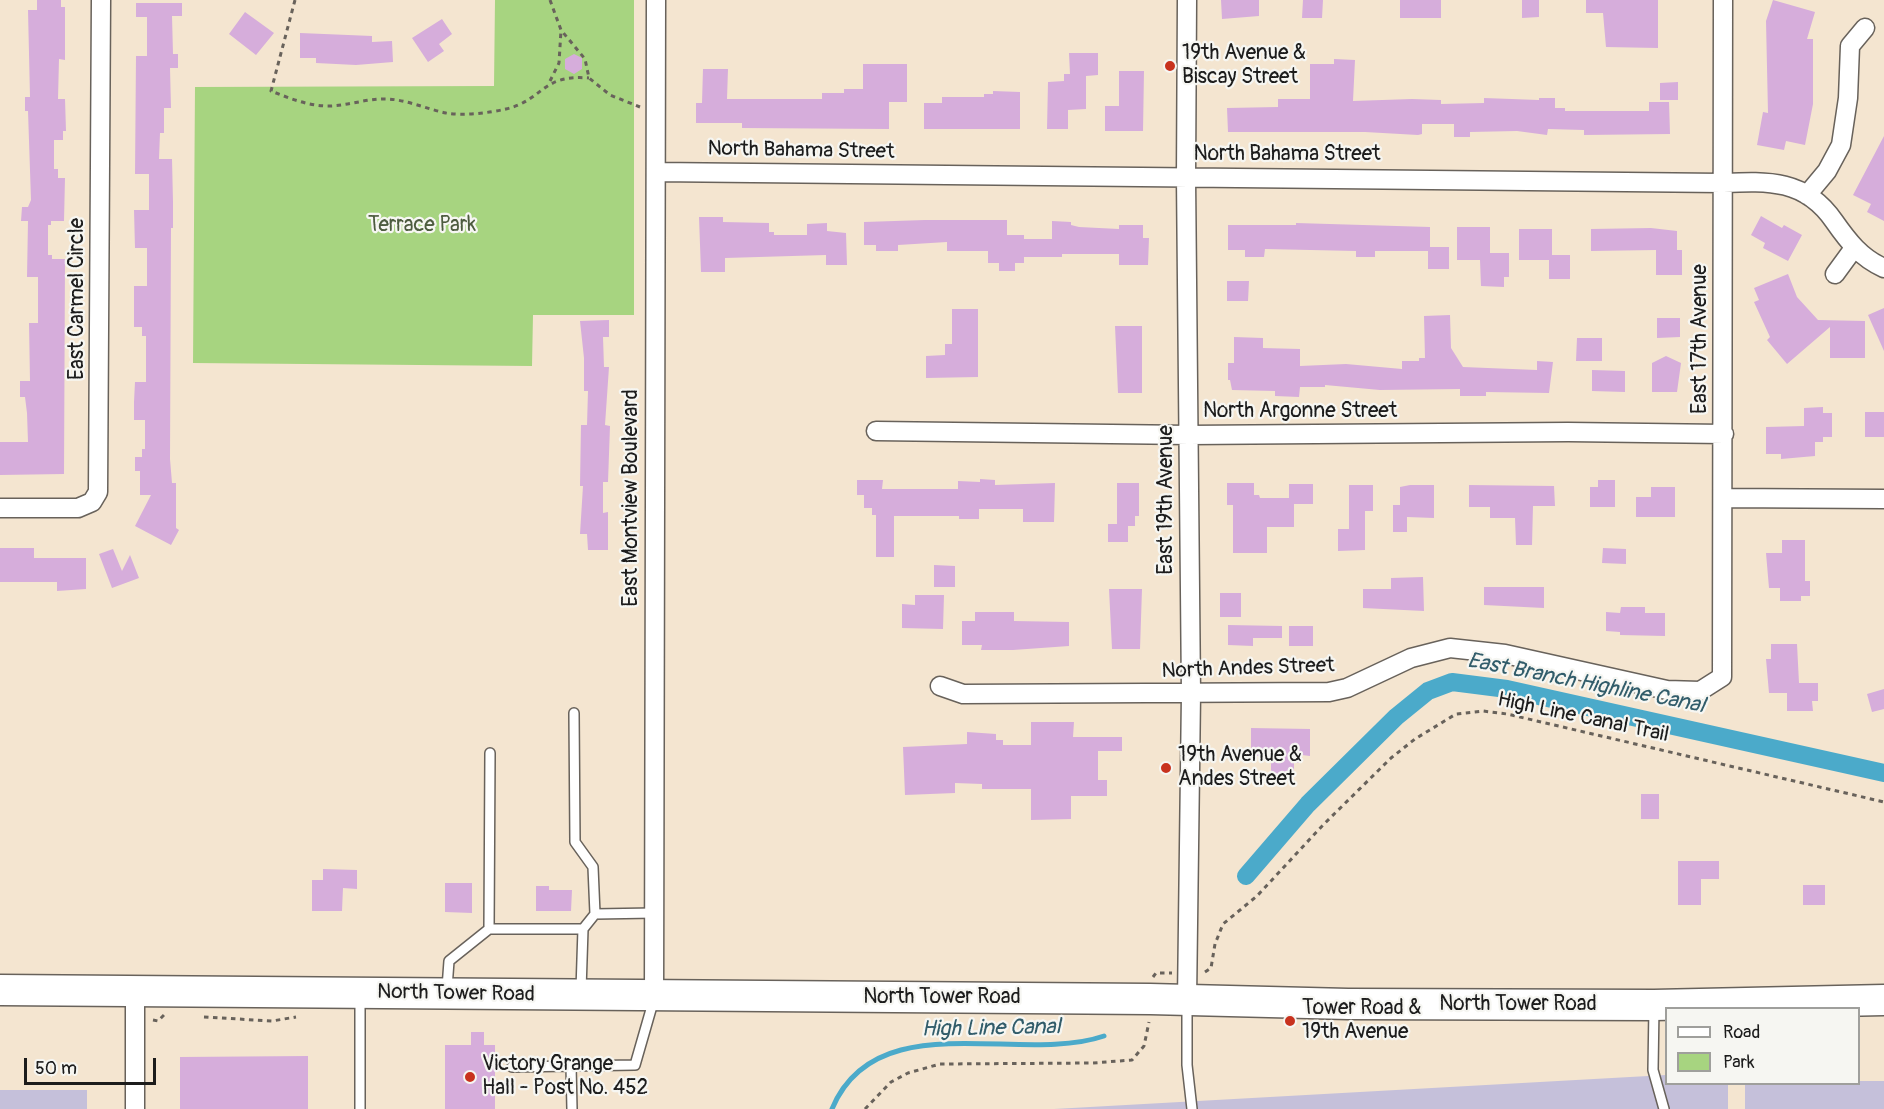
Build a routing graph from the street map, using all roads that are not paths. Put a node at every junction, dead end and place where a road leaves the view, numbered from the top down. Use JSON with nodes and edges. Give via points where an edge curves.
{"nodes":[{"id":1,"x":102,"y":0,"type":"edge"},
{"id":2,"x":656,"y":0,"type":"edge"},
{"id":3,"x":1187,"y":0,"type":"edge"},
{"id":4,"x":1723,"y":0,"type":"edge"},
{"id":5,"x":1865,"y":28,"type":"dead end"},
{"id":6,"x":656,"y":172,"type":"junction"},
{"id":7,"x":1186,"y":178,"type":"junction"},
{"id":8,"x":1722,"y":183,"type":"junction"},
{"id":9,"x":1807,"y":195,"type":"junction"},
{"id":10,"x":1854,"y":248,"type":"junction"},
{"id":11,"x":1884,"y":268,"type":"edge"},
{"id":12,"x":1835,"y":274,"type":"dead end"},
{"id":13,"x":876,"y":431,"type":"dead end"},
{"id":14,"x":1724,"y":434,"type":"junction"},
{"id":15,"x":1189,"y":435,"type":"junction"},
{"id":16,"x":1724,"y":498,"type":"junction"},
{"id":17,"x":1884,"y":499,"type":"edge"},
{"id":18,"x":0,"y":508,"type":"edge"},
{"id":19,"x":1722,"y":677,"type":"joint"},
{"id":20,"x":940,"y":686,"type":"dead end"},
{"id":21,"x":1191,"y":694,"type":"junction"},
{"id":22,"x":574,"y":713,"type":"dead end"},
{"id":23,"x":490,"y":753,"type":"dead end"},
{"id":24,"x":654,"y":913,"type":"junction"},
{"id":25,"x":595,"y":914,"type":"junction"},
{"id":26,"x":489,"y":929,"type":"junction"},
{"id":27,"x":583,"y":929,"type":"junction"},
{"id":28,"x":0,"y":990,"type":"edge"},
{"id":29,"x":135,"y":992,"type":"junction"},
{"id":30,"x":360,"y":993,"type":"junction"},
{"id":31,"x":446,"y":994,"type":"junction"},
{"id":32,"x":581,"y":996,"type":"junction"},
{"id":33,"x":654,"y":996,"type":"junction"},
{"id":34,"x":1187,"y":1000,"type":"junction"},
{"id":35,"x":1884,"y":1000,"type":"edge"},
{"id":36,"x":1654,"y":1005,"type":"junction"},
{"id":37,"x":571,"y":1066,"type":"junction"},
{"id":38,"x":512,"y":1067,"type":"dead end"},
{"id":39,"x":135,"y":1109,"type":"edge"},
{"id":40,"x":360,"y":1109,"type":"edge"},
{"id":41,"x":572,"y":1109,"type":"edge"},
{"id":42,"x":1192,"y":1109,"type":"edge"},
{"id":43,"x":1664,"y":1109,"type":"edge"}],
"edges":[{"from":1,"to":18,"type":"street","name":"East Carmel Circle","via":[[98,492],[88,505],[78,508]]},
{"from":2,"to":6,"type":"street","name":"East Montview Boulevard"},
{"from":3,"to":7,"type":"street","name":"East 19th Avenue"},
{"from":4,"to":8,"type":"street","name":"East 17th Avenue"},
{"from":5,"to":9,"type":"street","via":[[1850,46],[1841,145],[1827,171]]},
{"from":6,"to":7,"type":"street","name":"North Bahama Street"},
{"from":6,"to":24,"type":"street","name":"East Montview Boulevard"},
{"from":7,"to":8,"type":"street","name":"North Bahama Street"},
{"from":7,"to":15,"type":"street","name":"East 19th Avenue"},
{"from":8,"to":9,"type":"street","name":"North Bahama Street","via":[[1767,181],[1794,187]]},
{"from":8,"to":14,"type":"street","name":"East 17th Avenue"},
{"from":9,"to":10,"type":"street","name":"North Bahama Street","via":[[1832,218]]},
{"from":10,"to":11,"type":"street","name":"North Bahama Street"},
{"from":10,"to":12,"type":"street"},
{"from":13,"to":15,"type":"street","name":"North Argonne Street"},
{"from":14,"to":15,"type":"street","name":"North Argonne Street"},
{"from":14,"to":16,"type":"street","name":"East 17th Avenue"},
{"from":15,"to":21,"type":"street","name":"East 19th Avenue"},
{"from":16,"to":17,"type":"street"},
{"from":16,"to":19,"type":"street","name":"East 17th Avenue"},
{"from":19,"to":21,"type":"street","name":"North Andes Street","via":[[1700,691],[1667,690],[1505,654],[1450,648],[1411,658],[1347,688],[1329,692]]},
{"from":20,"to":21,"type":"street","name":"North Andes Street","via":[[963,694]]},
{"from":21,"to":34,"type":"street","name":"East 19th Avenue"},
{"from":22,"to":25,"type":"lane","via":[[575,842],[593,867]]},
{"from":23,"to":26,"type":"lane"},
{"from":24,"to":25,"type":"lane"},
{"from":24,"to":33,"type":"street","name":"East Montview Boulevard"},
{"from":25,"to":27,"type":"lane"},
{"from":26,"to":27,"type":"lane"},
{"from":26,"to":31,"type":"lane","via":[[449,961]]},
{"from":27,"to":32,"type":"lane"},
{"from":28,"to":29,"type":"main road","name":"North Tower Road"},
{"from":29,"to":30,"type":"main road","name":"North Tower Road"},
{"from":29,"to":39,"type":"street"},
{"from":30,"to":31,"type":"main road","name":"North Tower Road"},
{"from":30,"to":40,"type":"lane"},
{"from":31,"to":32,"type":"main road","name":"North Tower Road"},
{"from":32,"to":33,"type":"main road","name":"North Tower Road"},
{"from":33,"to":34,"type":"main road","name":"North Tower Road"},
{"from":33,"to":37,"type":"lane","via":[[635,1065]]},
{"from":34,"to":36,"type":"main road","name":"North Tower Road"},
{"from":34,"to":42,"type":"lane"},
{"from":35,"to":36,"type":"main road","name":"North Tower Road"},
{"from":36,"to":43,"type":"lane","via":[[1653,1070]]},
{"from":37,"to":38,"type":"lane"},
{"from":37,"to":41,"type":"lane"}]}
